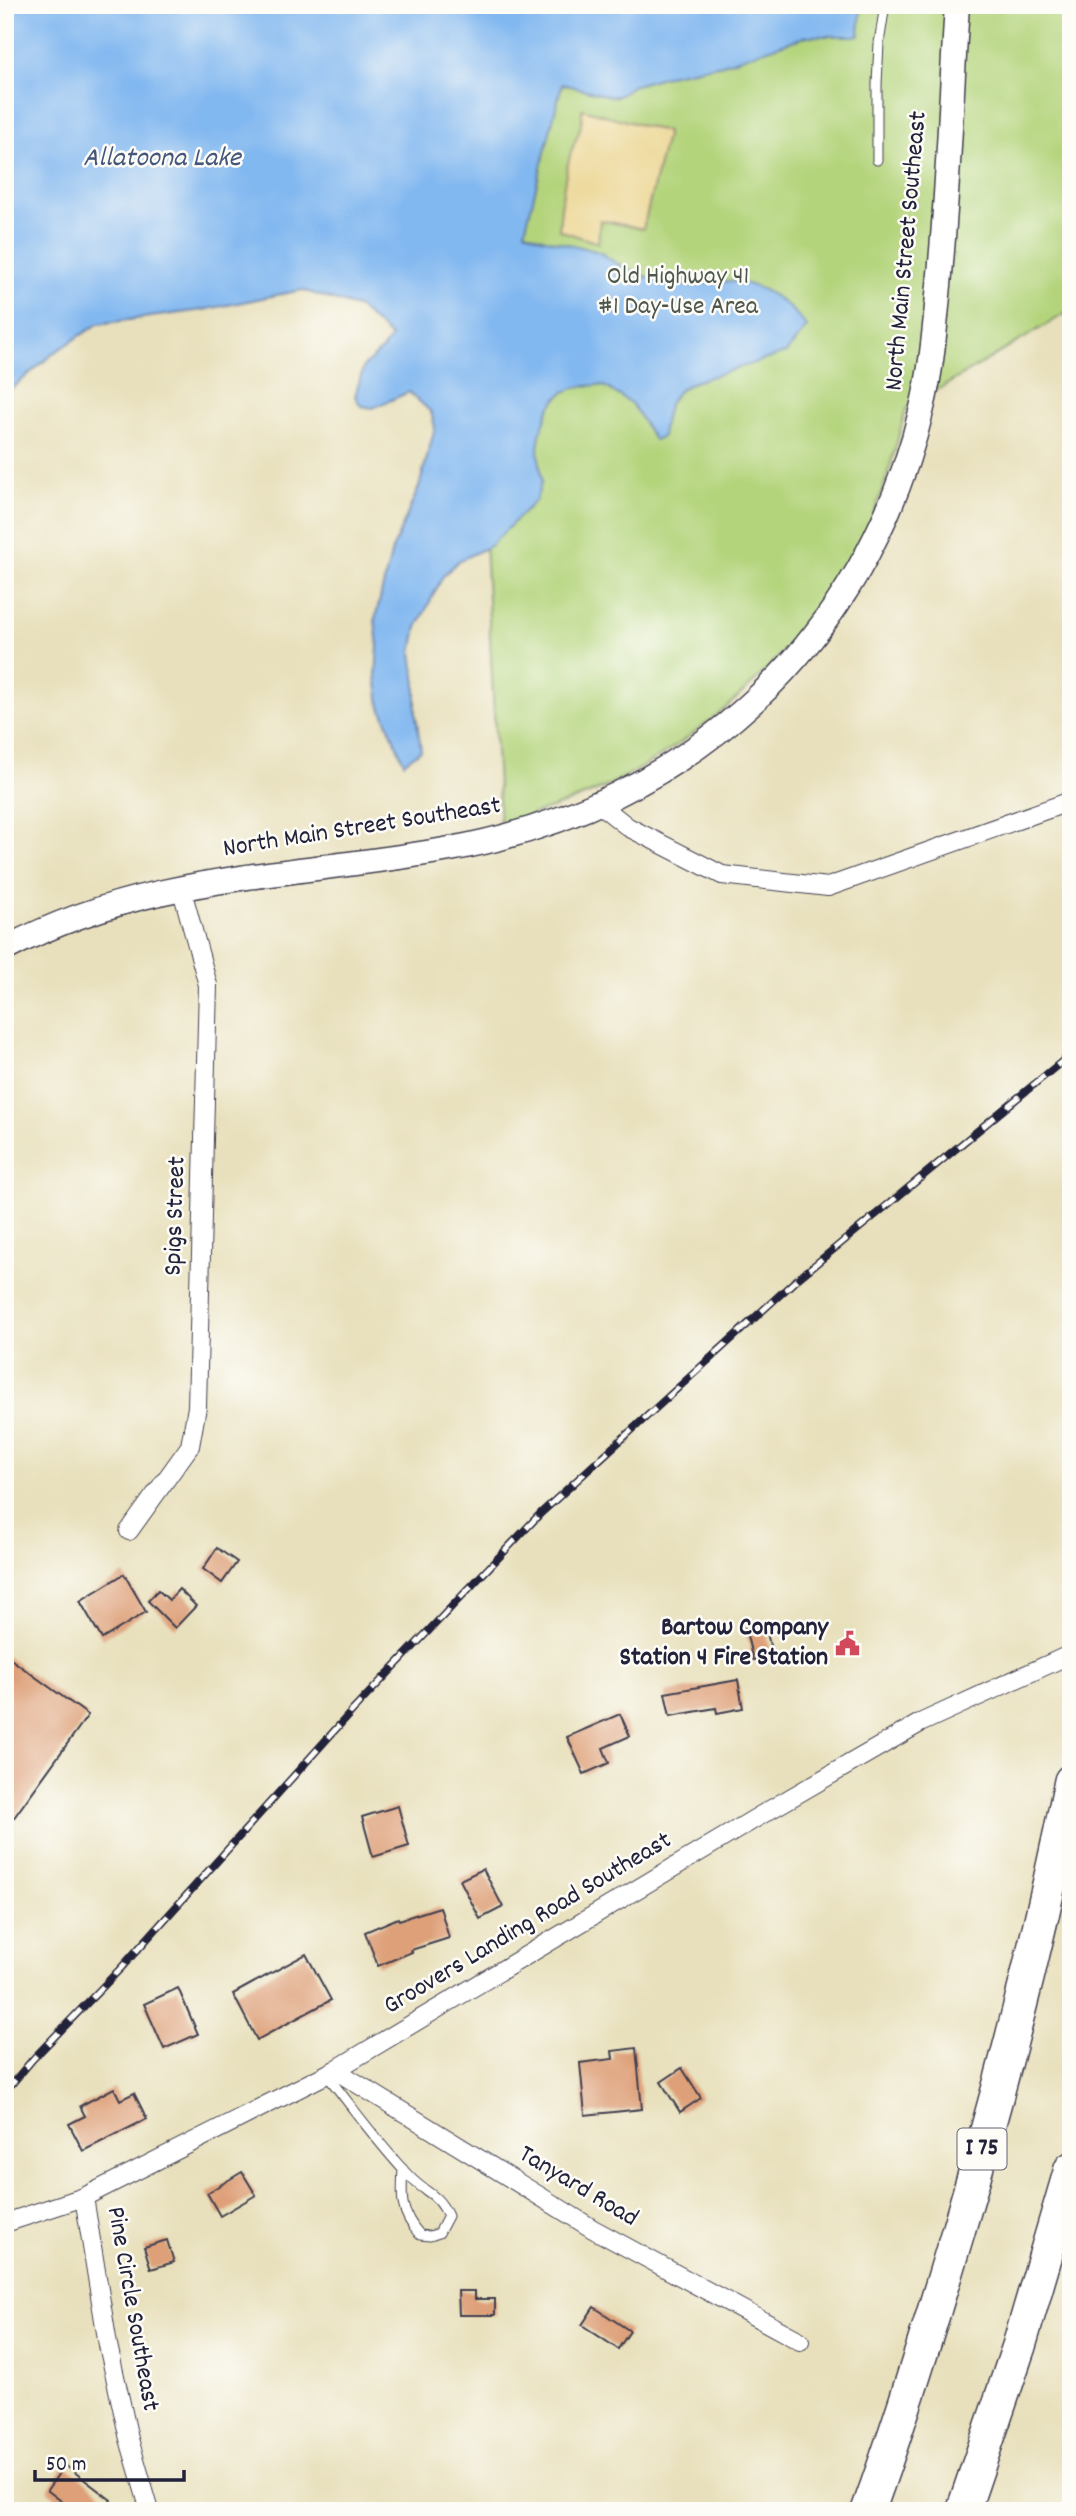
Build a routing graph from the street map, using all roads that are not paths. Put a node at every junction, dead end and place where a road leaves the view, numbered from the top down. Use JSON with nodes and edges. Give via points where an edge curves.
{"nodes":[{"id":1,"x":885,"y":5,"type":"edge"},
{"id":2,"x":957,"y":5,"type":"edge"},
{"id":3,"x":877,"y":160,"type":"dead end"},
{"id":4,"x":1071,"y":802,"type":"edge"},
{"id":5,"x":599,"y":804,"type":"junction"},
{"id":6,"x":181,"y":887,"type":"junction"},
{"id":7,"x":5,"y":949,"type":"edge"},
{"id":8,"x":129,"y":1531,"type":"dead end"},
{"id":9,"x":1071,"y":1654,"type":"edge"},
{"id":10,"x":1071,"y":1781,"type":"edge"},
{"id":11,"x":330,"y":2072,"type":"junction"},
{"id":12,"x":403,"y":2169,"type":"junction"},
{"id":13,"x":1071,"y":2169,"type":"edge"},
{"id":14,"x":84,"y":2197,"type":"junction"},
{"id":15,"x":5,"y":2223,"type":"edge"},
{"id":16,"x":800,"y":2341,"type":"dead end"},
{"id":17,"x":150,"y":2511,"type":"edge"},
{"id":18,"x":868,"y":2511,"type":"edge"},
{"id":19,"x":962,"y":2511,"type":"edge"}],
"edges":[{"from":1,"to":3,"type":"lane","via":[[879,43]]},
{"from":2,"to":5,"type":"street","name":"North Main Street Southeast","via":[[930,366],[911,449],[883,524],[853,582],[788,667],[687,754]]},
{"from":4,"to":5,"type":"street","via":[[828,887],[722,876],[628,827]]},
{"from":5,"to":6,"type":"street","name":"North Main Street Southeast","via":[[545,826],[449,849]]},
{"from":6,"to":7,"type":"street","name":"North Main Street Southeast","via":[[111,904]]},
{"from":6,"to":8,"type":"street","name":"Spigs Street","via":[[208,985],[197,1407],[190,1446]]},
{"from":9,"to":11,"type":"street","name":"Groovers Landing Road Southeast","via":[[920,1723]]},
{"from":10,"to":18,"type":"highway","number":"I 75","via":[[1032,1961],[981,2155]]},
{"from":11,"to":12,"type":"lane"},
{"from":11,"to":14,"type":"street","name":"Groovers Landing Road Southeast"},
{"from":11,"to":16,"type":"street","name":"Tanyard Road","via":[[593,2229]]},
{"from":12,"to":12,"type":"lane","via":[[443,2205],[447,2216],[439,2233],[421,2235],[405,2216]]},
{"from":13,"to":19,"type":"highway"},
{"from":14,"to":15,"type":"street","name":"Groovers Landing Road Southeast"},
{"from":14,"to":17,"type":"street","name":"Pine Circle Southeast","via":[[108,2345]]}]}
